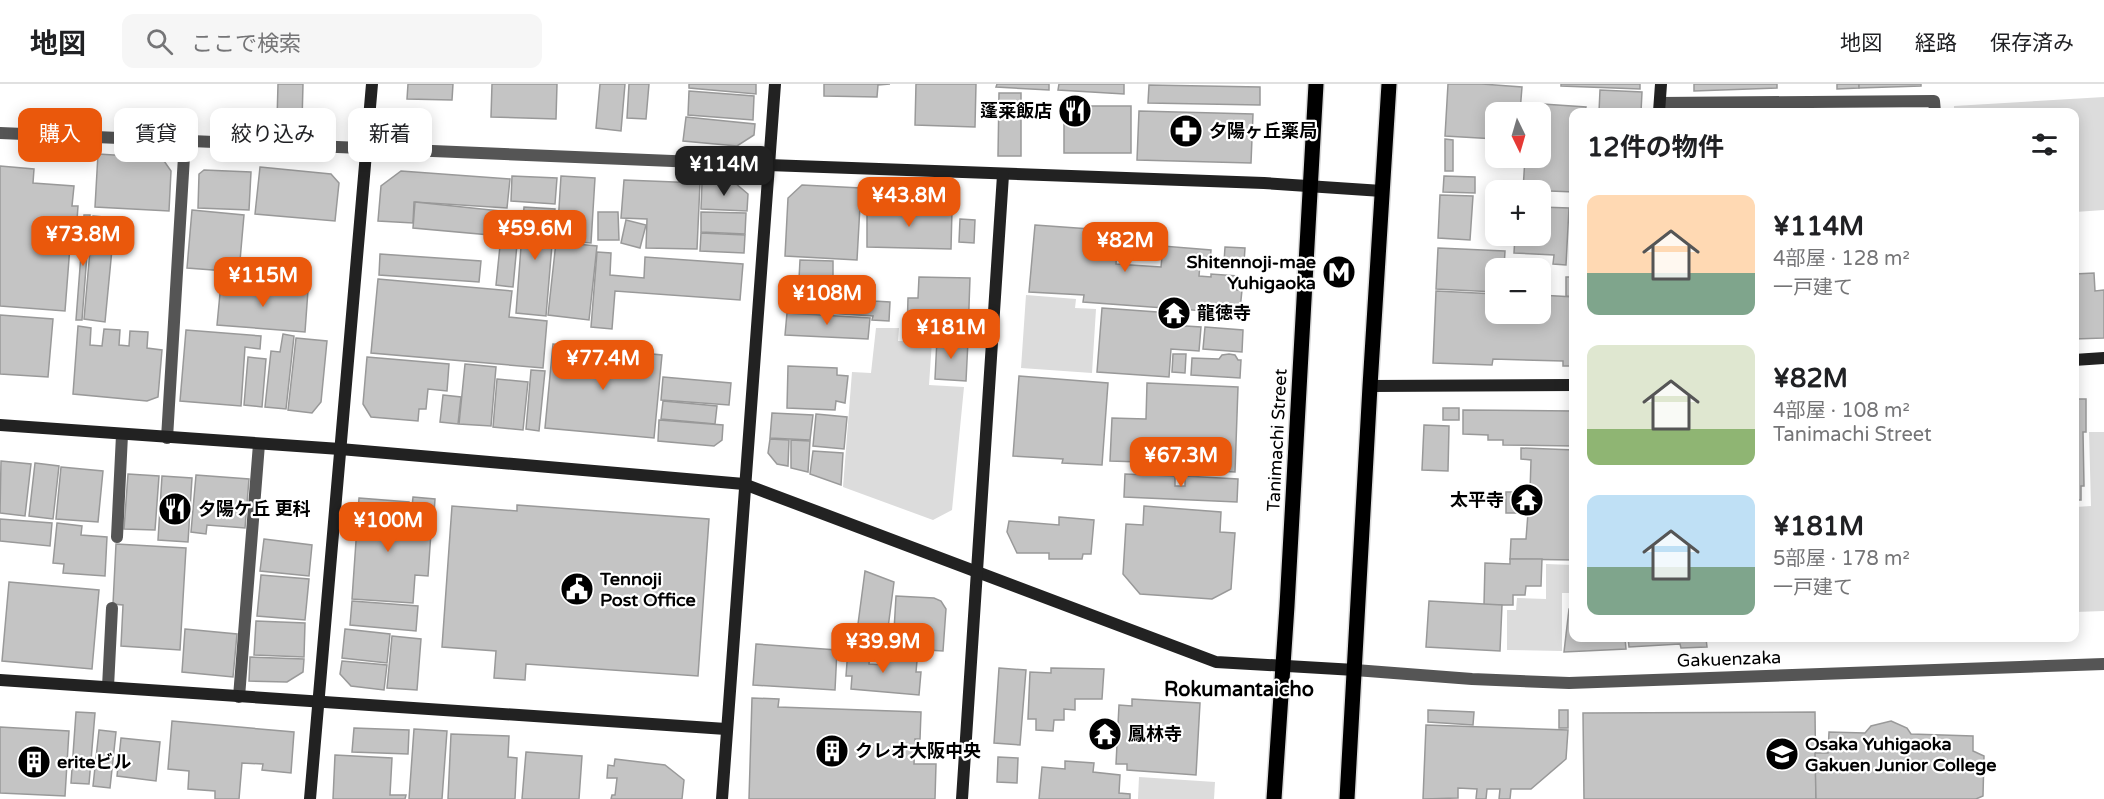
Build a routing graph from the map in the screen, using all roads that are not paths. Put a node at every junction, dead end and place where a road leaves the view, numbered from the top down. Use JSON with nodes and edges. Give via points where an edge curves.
{"nodes":[{"id":1,"x":372,"y":84,"type":"edge"},
{"id":2,"x":775,"y":84,"type":"edge"},
{"id":3,"x":1316,"y":84,"type":"edge"},
{"id":4,"x":1389,"y":84,"type":"edge"},
{"id":5,"x":1661,"y":84,"type":"edge"},
{"id":6,"x":370,"y":108,"type":"edge"},
{"id":7,"x":1660,"y":108,"type":"edge"},
{"id":8,"x":1935,"y":108,"type":"edge"},
{"id":9,"x":0,"y":133,"type":"edge"},
{"id":10,"x":114,"y":137,"type":"edge"},
{"id":11,"x":198,"y":141,"type":"edge"},
{"id":12,"x":348,"y":146,"type":"edge"},
{"id":13,"x":432,"y":150,"type":"edge"},
{"id":14,"x":184,"y":162,"type":"edge"},
{"id":15,"x":365,"y":162,"type":"edge"},
{"id":16,"x":768,"y":165,"type":"junction"},
{"id":17,"x":1003,"y":175,"type":"junction"},
{"id":18,"x":1311,"y":186,"type":"junction"},
{"id":19,"x":1382,"y":190,"type":"junction"},
{"id":20,"x":2104,"y":358,"type":"edge"},
{"id":21,"x":2079,"y":360,"type":"edge"},
{"id":22,"x":1569,"y":385,"type":"edge"},
{"id":23,"x":1370,"y":386,"type":"junction"},
{"id":24,"x":0,"y":425,"type":"edge"},
{"id":25,"x":122,"y":435,"type":"junction"},
{"id":26,"x":166,"y":438,"type":"junction"},
{"id":27,"x":259,"y":444,"type":"junction"},
{"id":28,"x":340,"y":449,"type":"junction"},
{"id":29,"x":744,"y":484,"type":"junction"},
{"id":30,"x":117,"y":537,"type":"dead end"},
{"id":31,"x":976,"y":571,"type":"junction"},
{"id":32,"x":112,"y":608,"type":"dead end"},
{"id":33,"x":2104,"y":664,"type":"edge"},
{"id":34,"x":1284,"y":666,"type":"junction"},
{"id":35,"x":1355,"y":670,"type":"junction"},
{"id":36,"x":0,"y":680,"type":"edge"},
{"id":37,"x":108,"y":687,"type":"junction"},
{"id":38,"x":239,"y":697,"type":"junction"},
{"id":39,"x":318,"y":703,"type":"junction"},
{"id":40,"x":726,"y":729,"type":"junction"},
{"id":41,"x":310,"y":799,"type":"edge"},
{"id":42,"x":722,"y":799,"type":"edge"},
{"id":43,"x":962,"y":799,"type":"edge"},
{"id":44,"x":1274,"y":799,"type":"edge"},
{"id":45,"x":1347,"y":799,"type":"edge"}],
"edges":[{"from":1,"to":6,"type":"street"},
{"from":2,"to":16,"type":"street"},
{"from":3,"to":18,"type":"main road","name":"Tanimachi Street"},
{"from":4,"to":19,"type":"main road"},
{"from":5,"to":7,"type":"street"},
{"from":7,"to":8,"type":"street","via":[[1934,101]]},
{"from":9,"to":10,"type":"street"},
{"from":11,"to":12,"type":"street"},
{"from":13,"to":16,"type":"street"},
{"from":14,"to":26,"type":"street"},
{"from":15,"to":28,"type":"street"},
{"from":16,"to":17,"type":"street"},
{"from":16,"to":29,"type":"street"},
{"from":17,"to":18,"type":"street"},
{"from":17,"to":31,"type":"street"},
{"from":18,"to":19,"type":"street"},
{"from":18,"to":34,"type":"main road","name":"Tanimachi Street"},
{"from":19,"to":23,"type":"main road"},
{"from":20,"to":21,"type":"street"},
{"from":22,"to":23,"type":"street"},
{"from":23,"to":35,"type":"main road"},
{"from":24,"to":25,"type":"street"},
{"from":25,"to":26,"type":"street"},
{"from":25,"to":30,"type":"street"},
{"from":26,"to":27,"type":"street"},
{"from":27,"to":28,"type":"street"},
{"from":27,"to":38,"type":"street"},
{"from":28,"to":29,"type":"street"},
{"from":28,"to":39,"type":"street"},
{"from":29,"to":31,"type":"street"},
{"from":29,"to":40,"type":"street"},
{"from":31,"to":34,"type":"street","via":[[1216,662]]},
{"from":31,"to":43,"type":"street"},
{"from":32,"to":37,"type":"street"},
{"from":33,"to":35,"type":"street","name":"Gakuenzaka","via":[[1569,683]]},
{"from":34,"to":35,"type":"street"},
{"from":34,"to":44,"type":"main road","name":"Tanimachi Street"},
{"from":35,"to":45,"type":"main road"},
{"from":36,"to":37,"type":"street"},
{"from":37,"to":38,"type":"street"},
{"from":38,"to":39,"type":"street"},
{"from":39,"to":40,"type":"street"},
{"from":39,"to":41,"type":"street"},
{"from":40,"to":42,"type":"street"}]}
